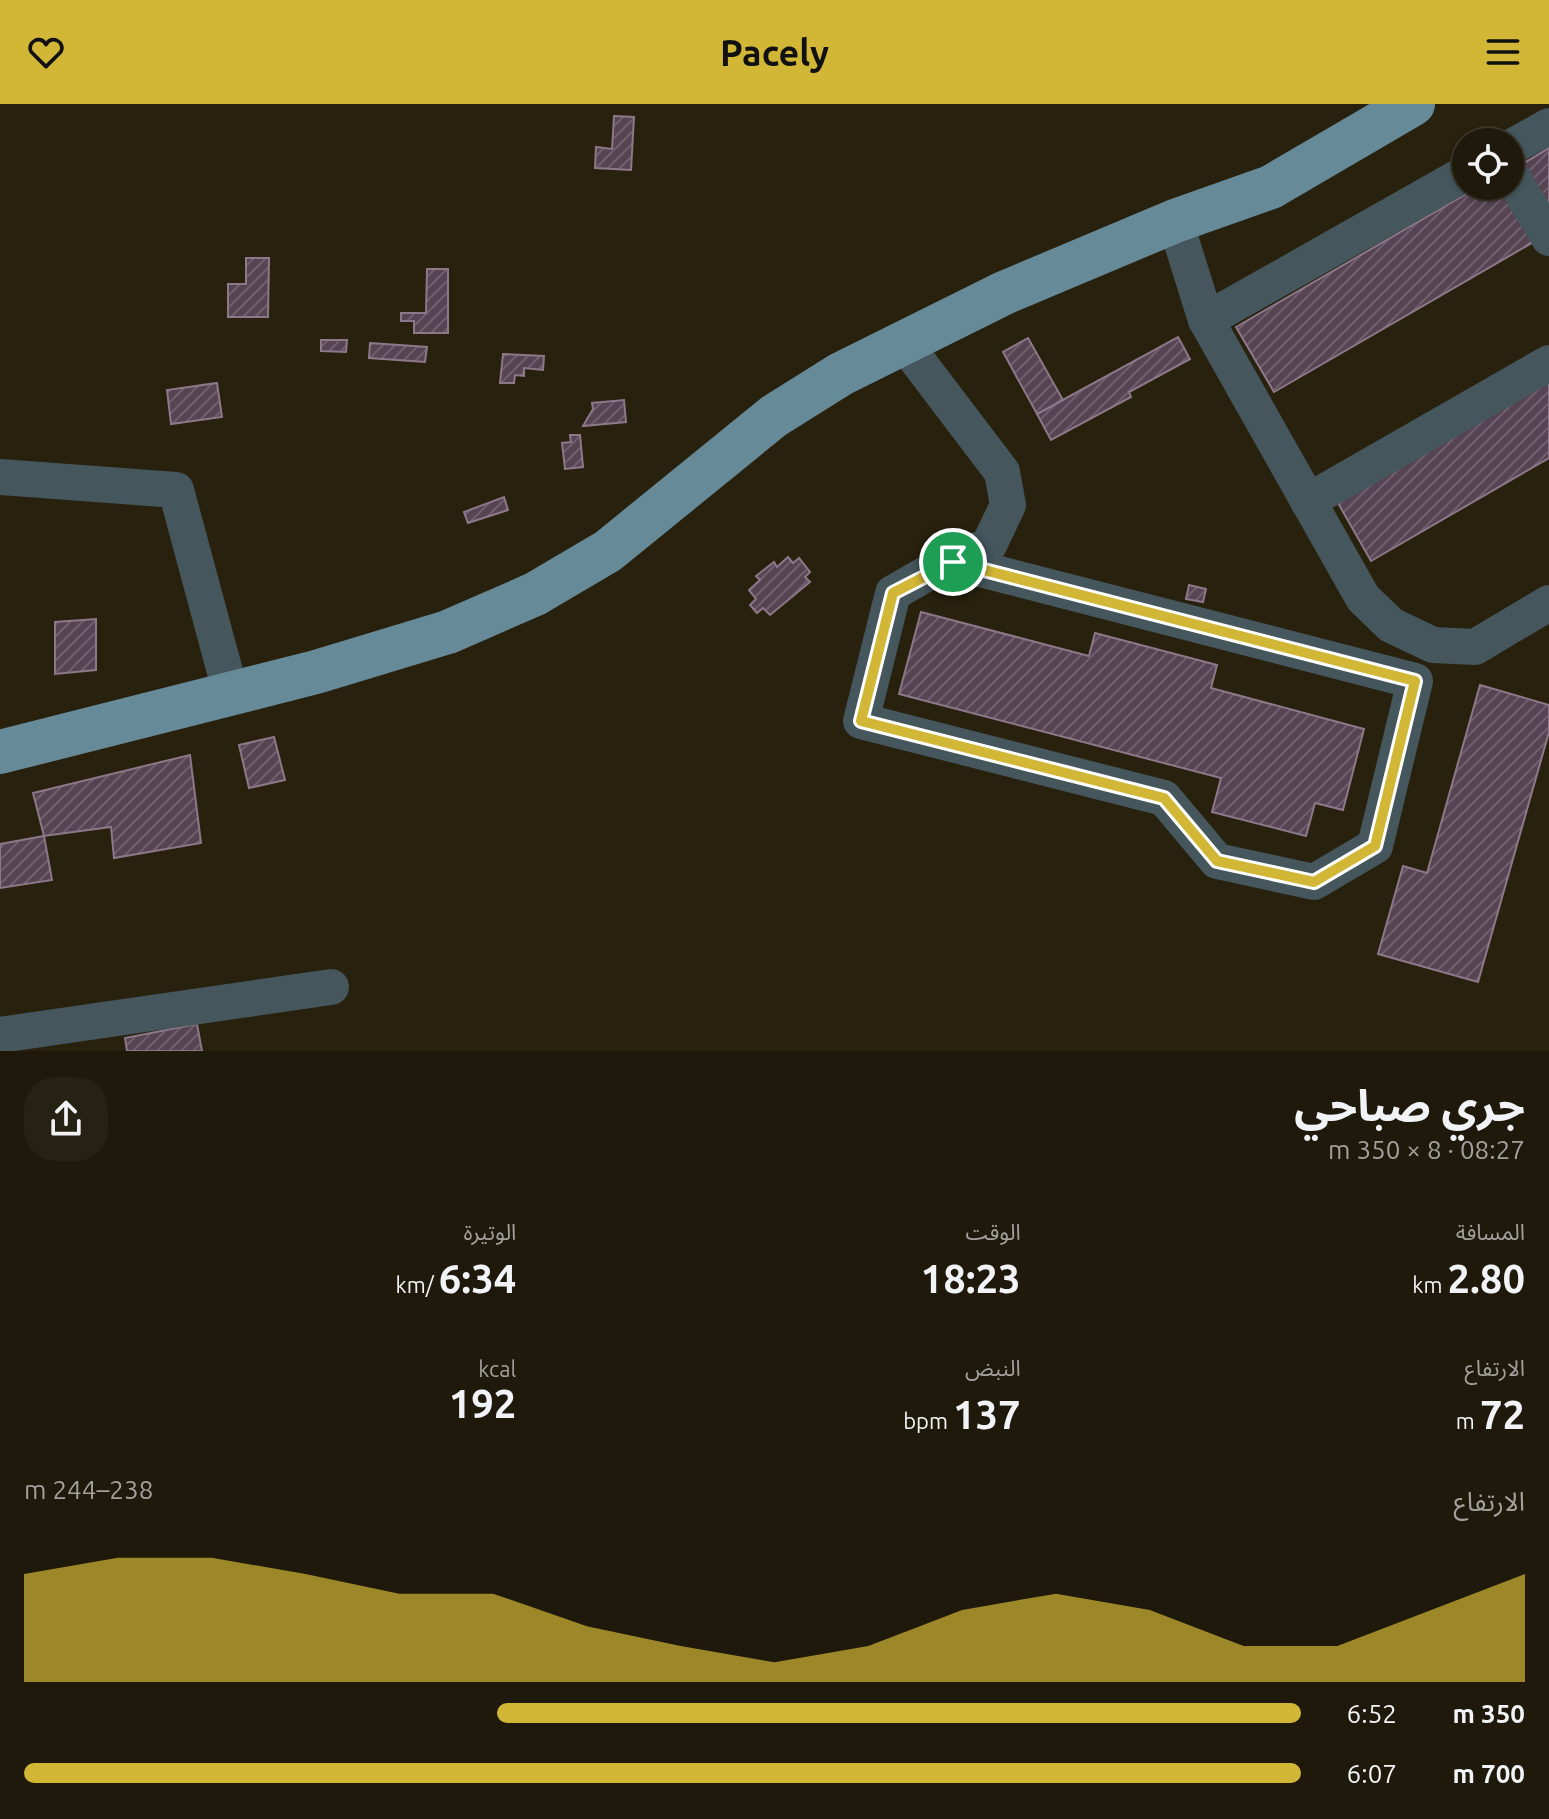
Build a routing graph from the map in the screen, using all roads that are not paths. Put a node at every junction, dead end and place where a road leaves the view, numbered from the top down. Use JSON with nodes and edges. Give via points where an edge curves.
{"nodes":[{"id":1,"x":1413,"y":104,"type":"edge"},
{"id":2,"x":1549,"y":126,"type":"edge"},
{"id":3,"x":1524,"y":140,"type":"edge"},
{"id":4,"x":1452,"y":181,"type":"edge"},
{"id":5,"x":1524,"y":196,"type":"edge"},
{"id":6,"x":1175,"y":221,"type":"junction"},
{"id":7,"x":1549,"y":238,"type":"edge"},
{"id":8,"x":1206,"y":320,"type":"junction"},
{"id":9,"x":904,"y":343,"type":"junction"},
{"id":10,"x":1549,"y":363,"type":"edge"},
{"id":11,"x":0,"y":477,"type":"edge"},
{"id":12,"x":1308,"y":501,"type":"junction"},
{"id":13,"x":953,"y":562,"type":"junction"},
{"id":14,"x":1549,"y":603,"type":"edge"},
{"id":15,"x":231,"y":694,"type":"junction"},
{"id":16,"x":0,"y":752,"type":"edge"},
{"id":17,"x":331,"y":987,"type":"dead end"},
{"id":18,"x":0,"y":1035,"type":"edge"}],
"edges":[{"from":1,"to":6,"type":"main road","via":[[1271,187]]},
{"from":2,"to":3,"type":"street"},
{"from":4,"to":8,"type":"street"},
{"from":5,"to":7,"type":"street"},
{"from":6,"to":8,"type":"street"},
{"from":6,"to":9,"type":"main road","via":[[1004,293]]},
{"from":8,"to":12,"type":"street"},
{"from":9,"to":13,"type":"street","via":[[1002,472],[1008,505],[989,545]]},
{"from":9,"to":15,"type":"main road","via":[[774,416],[608,551],[535,594],[448,632]]},
{"from":10,"to":12,"type":"street"},
{"from":11,"to":15,"type":"street","via":[[176,490]]},
{"from":12,"to":14,"type":"street","via":[[1363,598],[1391,625],[1433,645],[1475,647]]},
{"from":13,"to":13,"type":"street","via":[[893,593],[861,721],[1164,798],[1217,861],[1314,882],[1375,846],[1415,681]]},
{"from":15,"to":16,"type":"main road"},
{"from":17,"to":18,"type":"street"}]}
